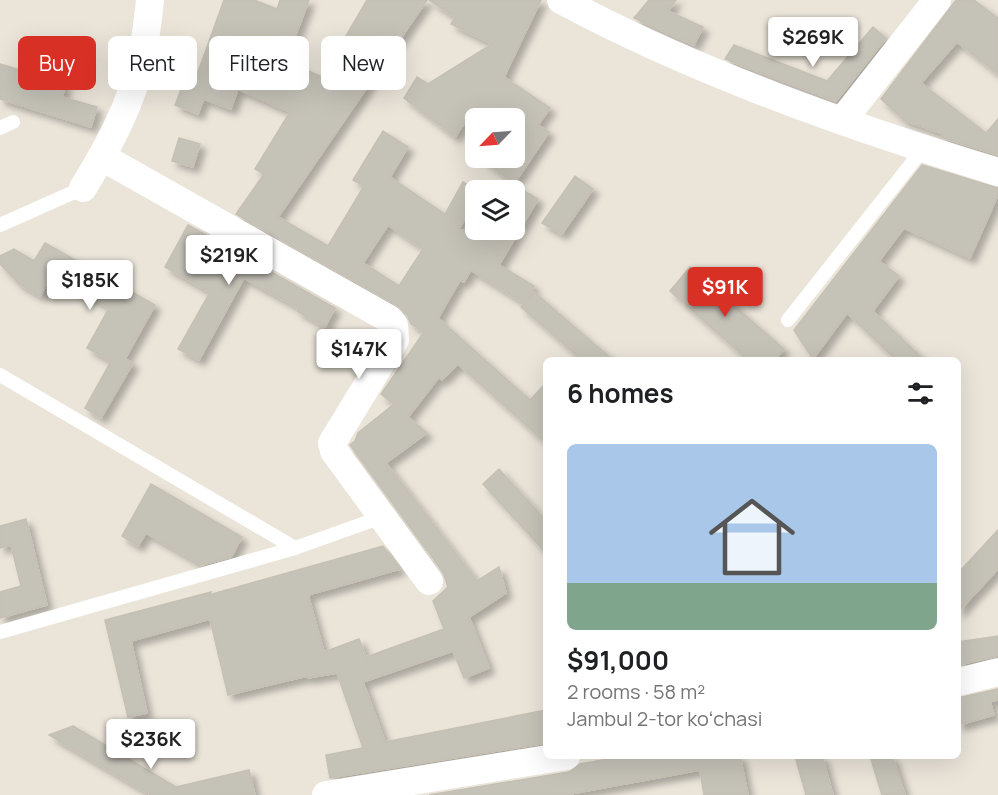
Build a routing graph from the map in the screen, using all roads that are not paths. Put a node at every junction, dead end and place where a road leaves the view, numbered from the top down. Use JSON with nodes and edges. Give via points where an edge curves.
{"nodes":[{"id":1,"x":150,"y":0,"type":"edge"},
{"id":2,"x":561,"y":0,"type":"edge"},
{"id":3,"x":938,"y":0,"type":"edge"},
{"id":4,"x":842,"y":121,"type":"junction"},
{"id":5,"x":922,"y":149,"type":"junction"},
{"id":6,"x":102,"y":157,"type":"junction"},
{"id":7,"x":998,"y":172,"type":"edge"},
{"id":8,"x":83,"y":188,"type":"joint"},
{"id":9,"x":0,"y":225,"type":"edge"},
{"id":10,"x":788,"y":320,"type":"dead end"},
{"id":11,"x":0,"y":375,"type":"edge"},
{"id":12,"x":382,"y":517,"type":"junction"},
{"id":13,"x":295,"y":548,"type":"junction"},
{"id":14,"x":429,"y":581,"type":"dead end"},
{"id":15,"x":0,"y":632,"type":"edge"},
{"id":16,"x":998,"y":672,"type":"edge"},
{"id":17,"x":961,"y":681,"type":"edge"},
{"id":18,"x":548,"y":759,"type":"edge"},
{"id":19,"x":326,"y":795,"type":"edge"}],
"edges":[{"from":1,"to":6,"type":"street","via":[[143,55],[133,88]]},
{"from":2,"to":4,"type":"street","via":[[627,35]]},
{"from":3,"to":4,"type":"street"},
{"from":4,"to":5,"type":"street"},
{"from":5,"to":7,"type":"street"},
{"from":5,"to":10,"type":"lane"},
{"from":6,"to":8,"type":"street"},
{"from":6,"to":12,"type":"street","via":[[394,325],[395,340],[332,443]]},
{"from":8,"to":9,"type":"lane"},
{"from":11,"to":13,"type":"lane"},
{"from":12,"to":13,"type":"lane"},
{"from":12,"to":14,"type":"street"},
{"from":13,"to":15,"type":"lane"},
{"from":16,"to":17,"type":"street"},
{"from":18,"to":19,"type":"street"}]}
